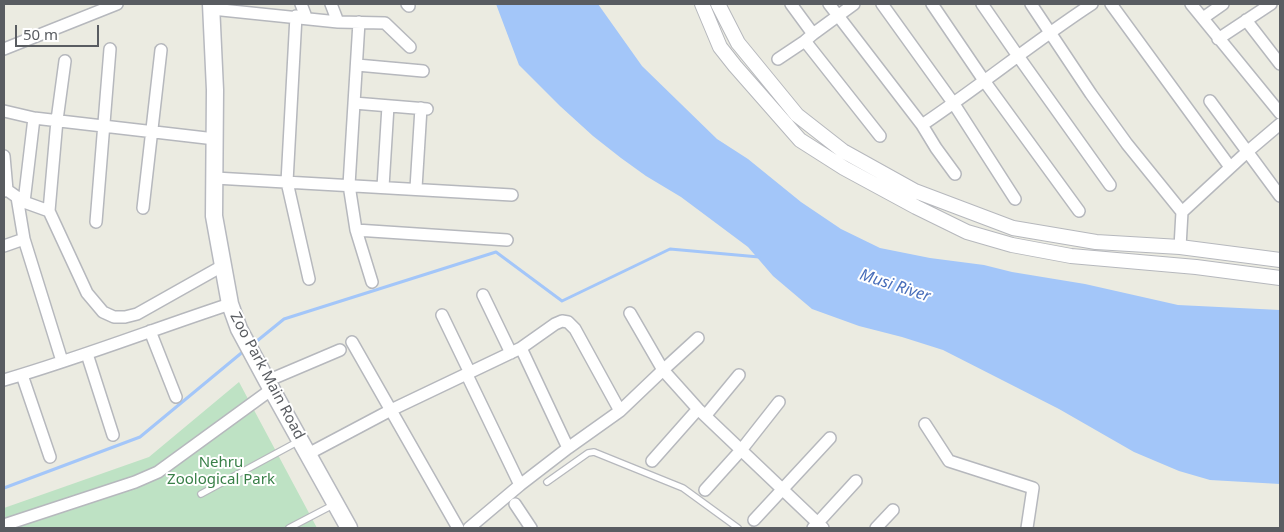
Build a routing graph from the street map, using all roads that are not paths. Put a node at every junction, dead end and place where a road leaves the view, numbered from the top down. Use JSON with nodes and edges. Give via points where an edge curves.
{"nodes":[{"id":1,"x":117,"y":4,"type":"edge"},
{"id":2,"x":302,"y":4,"type":"edge"},
{"id":3,"x":331,"y":4,"type":"edge"},
{"id":4,"x":702,"y":4,"type":"edge"},
{"id":5,"x":718,"y":4,"type":"edge"},
{"id":6,"x":791,"y":4,"type":"edge"},
{"id":7,"x":829,"y":4,"type":"edge"},
{"id":8,"x":854,"y":4,"type":"edge"},
{"id":9,"x":882,"y":4,"type":"edge"},
{"id":10,"x":932,"y":4,"type":"edge"},
{"id":11,"x":982,"y":4,"type":"edge"},
{"id":12,"x":1031,"y":4,"type":"edge"},
{"id":13,"x":1092,"y":4,"type":"edge"},
{"id":14,"x":1111,"y":4,"type":"edge"},
{"id":15,"x":1191,"y":4,"type":"edge"},
{"id":16,"x":1271,"y":4,"type":"edge"},
{"id":17,"x":1218,"y":5,"type":"edge"},
{"id":18,"x":211,"y":6,"type":"edge"},
{"id":19,"x":838,"y":16,"type":"junction"},
{"id":20,"x":301,"y":17,"type":"junction"},
{"id":21,"x":1202,"y":18,"type":"junction"},
{"id":22,"x":1246,"y":20,"type":"junction"},
{"id":23,"x":338,"y":22,"type":"junction"},
{"id":24,"x":359,"y":22,"type":"junction"},
{"id":25,"x":1050,"y":32,"type":"junction"},
{"id":26,"x":809,"y":38,"type":"junction"},
{"id":27,"x":1218,"y":39,"type":"junction"},
{"id":28,"x":410,"y":47,"type":"dead end"},
{"id":29,"x":4,"y":49,"type":"edge"},
{"id":30,"x":110,"y":49,"type":"dead end"},
{"id":31,"x":161,"y":50,"type":"dead end"},
{"id":32,"x":1018,"y":56,"type":"junction"},
{"id":33,"x":778,"y":59,"type":"dead end"},
{"id":34,"x":64,"y":61,"type":"dead end"},
{"id":35,"x":1280,"y":64,"type":"edge"},
{"id":36,"x":357,"y":65,"type":"junction"},
{"id":37,"x":423,"y":71,"type":"dead end"},
{"id":38,"x":985,"y":82,"type":"junction"},
{"id":39,"x":1210,"y":101,"type":"dead end"},
{"id":40,"x":354,"y":103,"type":"junction"},
{"id":41,"x":954,"y":104,"type":"junction"},
{"id":42,"x":388,"y":106,"type":"junction"},
{"id":43,"x":4,"y":112,"type":"edge"},
{"id":44,"x":1280,"y":113,"type":"edge"},
{"id":45,"x":34,"y":118,"type":"junction"},
{"id":46,"x":57,"y":120,"type":"junction"},
{"id":47,"x":1280,"y":124,"type":"edge"},
{"id":48,"x":104,"y":125,"type":"junction"},
{"id":49,"x":922,"y":125,"type":"junction"},
{"id":50,"x":153,"y":132,"type":"junction"},
{"id":51,"x":880,"y":136,"type":"dead end"},
{"id":52,"x":215,"y":139,"type":"junction"},
{"id":53,"x":1247,"y":152,"type":"junction"},
{"id":54,"x":4,"y":156,"type":"edge"},
{"id":55,"x":1230,"y":167,"type":"junction"},
{"id":56,"x":955,"y":174,"type":"dead end"},
{"id":57,"x":215,"y":178,"type":"junction"},
{"id":58,"x":288,"y":182,"type":"junction"},
{"id":59,"x":349,"y":185,"type":"junction"},
{"id":60,"x":1110,"y":185,"type":"dead end"},
{"id":61,"x":383,"y":188,"type":"junction"},
{"id":62,"x":416,"y":188,"type":"junction"},
{"id":63,"x":6,"y":190,"type":"edge"},
{"id":64,"x":512,"y":195,"type":"dead end"},
{"id":65,"x":1280,"y":196,"type":"edge"},
{"id":66,"x":1015,"y":199,"type":"dead end"},
{"id":67,"x":21,"y":200,"type":"junction"},
{"id":68,"x":143,"y":208,"type":"dead end"},
{"id":69,"x":49,"y":211,"type":"junction"},
{"id":70,"x":1079,"y":211,"type":"dead end"},
{"id":71,"x":1182,"y":212,"type":"junction"},
{"id":72,"x":96,"y":222,"type":"dead end"},
{"id":73,"x":356,"y":230,"type":"junction"},
{"id":74,"x":24,"y":238,"type":"junction"},
{"id":75,"x":507,"y":240,"type":"dead end"},
{"id":76,"x":4,"y":246,"type":"edge"},
{"id":77,"x":1180,"y":248,"type":"junction"},
{"id":78,"x":1239,"y":254,"type":"junction"},
{"id":79,"x":1280,"y":260,"type":"edge"},
{"id":80,"x":224,"y":265,"type":"junction"},
{"id":81,"x":1238,"y":272,"type":"junction"},
{"id":82,"x":1280,"y":278,"type":"edge"},
{"id":83,"x":309,"y":279,"type":"dead end"},
{"id":84,"x":372,"y":282,"type":"dead end"},
{"id":85,"x":483,"y":295,"type":"dead end"},
{"id":86,"x":230,"y":304,"type":"junction"},
{"id":87,"x":630,"y":313,"type":"dead end"},
{"id":88,"x":442,"y":315,"type":"dead end"},
{"id":89,"x":150,"y":331,"type":"junction"},
{"id":90,"x":698,"y":338,"type":"dead end"},
{"id":91,"x":352,"y":342,"type":"dead end"},
{"id":92,"x":340,"y":350,"type":"dead end"},
{"id":93,"x":516,"y":350,"type":"junction"},
{"id":94,"x":87,"y":354,"type":"junction"},
{"id":95,"x":62,"y":361,"type":"junction"},
{"id":96,"x":662,"y":370,"type":"junction"},
{"id":97,"x":468,"y":374,"type":"junction"},
{"id":98,"x":22,"y":375,"type":"junction"},
{"id":99,"x":739,"y":375,"type":"dead end"},
{"id":100,"x":4,"y":380,"type":"edge"},
{"id":101,"x":269,"y":385,"type":"junction"},
{"id":102,"x":176,"y":397,"type":"dead end"},
{"id":103,"x":779,"y":402,"type":"dead end"},
{"id":104,"x":391,"y":410,"type":"junction"},
{"id":105,"x":620,"y":411,"type":"junction"},
{"id":106,"x":702,"y":412,"type":"junction"},
{"id":107,"x":925,"y":424,"type":"dead end"},
{"id":108,"x":113,"y":435,"type":"dead end"},
{"id":109,"x":830,"y":438,"type":"dead end"},
{"id":110,"x":304,"y":447,"type":"junction"},
{"id":111,"x":568,"y":448,"type":"junction"},
{"id":112,"x":742,"y":449,"type":"junction"},
{"id":113,"x":50,"y":457,"type":"dead end"},
{"id":114,"x":652,"y":461,"type":"dead end"},
{"id":115,"x":856,"y":481,"type":"dead end"},
{"id":116,"x":547,"y":482,"type":"dead end"},
{"id":117,"x":520,"y":485,"type":"junction"},
{"id":118,"x":705,"y":490,"type":"dead end"},
{"id":119,"x":782,"y":490,"type":"junction"},
{"id":120,"x":201,"y":494,"type":"dead end"},
{"id":121,"x":336,"y":504,"type":"junction"},
{"id":122,"x":515,"y":504,"type":"dead end"},
{"id":123,"x":892,"y":510,"type":"dead end"},
{"id":124,"x":754,"y":520,"type":"dead end"},
{"id":125,"x":4,"y":525,"type":"edge"},
{"id":126,"x":817,"y":526,"type":"edge"},
{"id":127,"x":289,"y":528,"type":"edge"},
{"id":128,"x":349,"y":528,"type":"edge"},
{"id":129,"x":458,"y":528,"type":"edge"},
{"id":130,"x":469,"y":528,"type":"edge"},
{"id":131,"x":531,"y":528,"type":"edge"},
{"id":132,"x":738,"y":528,"type":"edge"},
{"id":133,"x":876,"y":528,"type":"edge"},
{"id":134,"x":1026,"y":528,"type":"edge"}],
"edges":[{"from":1,"to":29,"type":"street"},
{"from":2,"to":20,"type":"street"},
{"from":3,"to":23,"type":"street"},
{"from":4,"to":81,"type":"street","via":[[720,46],[800,140],[916,207],[967,232],[1012,245],[1071,256]]},
{"from":5,"to":77,"type":"street","via":[[738,43],[797,115],[843,151],[914,191],[1013,228],[1096,242]]},
{"from":6,"to":26,"type":"street"},
{"from":7,"to":19,"type":"street"},
{"from":8,"to":19,"type":"street"},
{"from":9,"to":41,"type":"street"},
{"from":10,"to":38,"type":"street"},
{"from":11,"to":32,"type":"street"},
{"from":12,"to":25,"type":"street"},
{"from":13,"to":25,"type":"street"},
{"from":14,"to":55,"type":"street"},
{"from":15,"to":21,"type":"street"},
{"from":16,"to":22,"type":"street"},
{"from":17,"to":21,"type":"street"},
{"from":18,"to":20,"type":"street"},
{"from":18,"to":52,"type":"main road","name":"Zoo Park Main Road"},
{"from":19,"to":26,"type":"street"},
{"from":19,"to":49,"type":"street"},
{"from":20,"to":23,"type":"street"},
{"from":20,"to":58,"type":"street"},
{"from":21,"to":27,"type":"street"},
{"from":22,"to":27,"type":"street"},
{"from":22,"to":35,"type":"street"},
{"from":23,"to":24,"type":"street"},
{"from":24,"to":28,"type":"street","via":[[385,23]]},
{"from":24,"to":36,"type":"street"},
{"from":25,"to":32,"type":"street"},
{"from":25,"to":71,"type":"street","via":[[1127,144]]},
{"from":26,"to":33,"type":"street"},
{"from":26,"to":51,"type":"street"},
{"from":27,"to":44,"type":"street"},
{"from":30,"to":48,"type":"street"},
{"from":31,"to":50,"type":"street"},
{"from":32,"to":38,"type":"street"},
{"from":32,"to":60,"type":"street"},
{"from":34,"to":46,"type":"street"},
{"from":36,"to":37,"type":"street"},
{"from":36,"to":40,"type":"street"},
{"from":38,"to":41,"type":"street"},
{"from":38,"to":70,"type":"street"},
{"from":39,"to":53,"type":"street"},
{"from":40,"to":42,"type":"street"},
{"from":40,"to":59,"type":"street"},
{"from":41,"to":49,"type":"street"},
{"from":41,"to":66,"type":"street"},
{"from":42,"to":61,"type":"street"},
{"from":42,"to":62,"type":"street","via":[[425,109]]},
{"from":43,"to":45,"type":"street"},
{"from":45,"to":46,"type":"street"},
{"from":45,"to":67,"type":"street"},
{"from":46,"to":48,"type":"street"},
{"from":46,"to":69,"type":"street"},
{"from":47,"to":53,"type":"street"},
{"from":48,"to":50,"type":"street"},
{"from":48,"to":72,"type":"street"},
{"from":49,"to":56,"type":"street"},
{"from":50,"to":52,"type":"street"},
{"from":50,"to":68,"type":"street"},
{"from":52,"to":57,"type":"main road","name":"Zoo Park Main Road"},
{"from":53,"to":55,"type":"street"},
{"from":53,"to":65,"type":"street"},
{"from":54,"to":63,"type":"street"},
{"from":55,"to":71,"type":"street"},
{"from":57,"to":58,"type":"street"},
{"from":57,"to":80,"type":"main road","name":"Zoo Park Main Road","via":[[214,216]]},
{"from":58,"to":59,"type":"street"},
{"from":58,"to":83,"type":"street"},
{"from":59,"to":61,"type":"street"},
{"from":59,"to":73,"type":"street"},
{"from":61,"to":62,"type":"street"},
{"from":62,"to":64,"type":"street"},
{"from":63,"to":67,"type":"street"},
{"from":67,"to":69,"type":"street"},
{"from":67,"to":74,"type":"street"},
{"from":69,"to":80,"type":"street","via":[[86,293],[103,312],[114,317],[137,314]]},
{"from":71,"to":77,"type":"street"},
{"from":73,"to":75,"type":"street"},
{"from":73,"to":84,"type":"street"},
{"from":74,"to":76,"type":"street"},
{"from":74,"to":95,"type":"street"},
{"from":77,"to":78,"type":"street"},
{"from":78,"to":79,"type":"street"},
{"from":78,"to":81,"type":"street"},
{"from":80,"to":86,"type":"main road","name":"Zoo Park Main Road"},
{"from":81,"to":82,"type":"street"},
{"from":85,"to":93,"type":"street"},
{"from":86,"to":89,"type":"street"},
{"from":86,"to":101,"type":"main road","name":"Zoo Park Main Road","via":[[239,329]]},
{"from":87,"to":96,"type":"street"},
{"from":88,"to":97,"type":"street"},
{"from":89,"to":94,"type":"street"},
{"from":89,"to":102,"type":"street"},
{"from":90,"to":96,"type":"street"},
{"from":91,"to":104,"type":"street"},
{"from":92,"to":101,"type":"street"},
{"from":93,"to":97,"type":"street"},
{"from":93,"to":105,"type":"street","via":[[555,324],[568,322],[576,329]]},
{"from":93,"to":111,"type":"street"},
{"from":94,"to":95,"type":"street"},
{"from":94,"to":108,"type":"street"},
{"from":95,"to":98,"type":"street"},
{"from":96,"to":105,"type":"street"},
{"from":96,"to":106,"type":"street"},
{"from":97,"to":104,"type":"street"},
{"from":97,"to":117,"type":"street"},
{"from":98,"to":100,"type":"street"},
{"from":98,"to":113,"type":"street"},
{"from":99,"to":106,"type":"street"},
{"from":101,"to":110,"type":"main road","name":"Zoo Park Main Road"},
{"from":101,"to":125,"type":"street","via":[[158,472]]},
{"from":103,"to":112,"type":"street"},
{"from":104,"to":110,"type":"street"},
{"from":104,"to":129,"type":"street"},
{"from":105,"to":111,"type":"street"},
{"from":106,"to":112,"type":"street"},
{"from":106,"to":114,"type":"street"},
{"from":107,"to":134,"type":"street","via":[[949,461],[1033,488]]},
{"from":109,"to":119,"type":"street"},
{"from":110,"to":120,"type":"lane"},
{"from":110,"to":121,"type":"main road","name":"Zoo Park Main Road"},
{"from":111,"to":117,"type":"street"},
{"from":112,"to":118,"type":"street"},
{"from":112,"to":119,"type":"street"},
{"from":115,"to":126,"type":"street"},
{"from":116,"to":132,"type":"lane","via":[[594,452],[683,488]]},
{"from":117,"to":130,"type":"street"},
{"from":119,"to":124,"type":"street"},
{"from":119,"to":126,"type":"street"},
{"from":121,"to":127,"type":"lane"},
{"from":121,"to":128,"type":"main road","name":"Zoo Park Main Road"},
{"from":122,"to":131,"type":"street"},
{"from":123,"to":133,"type":"street"}]}
